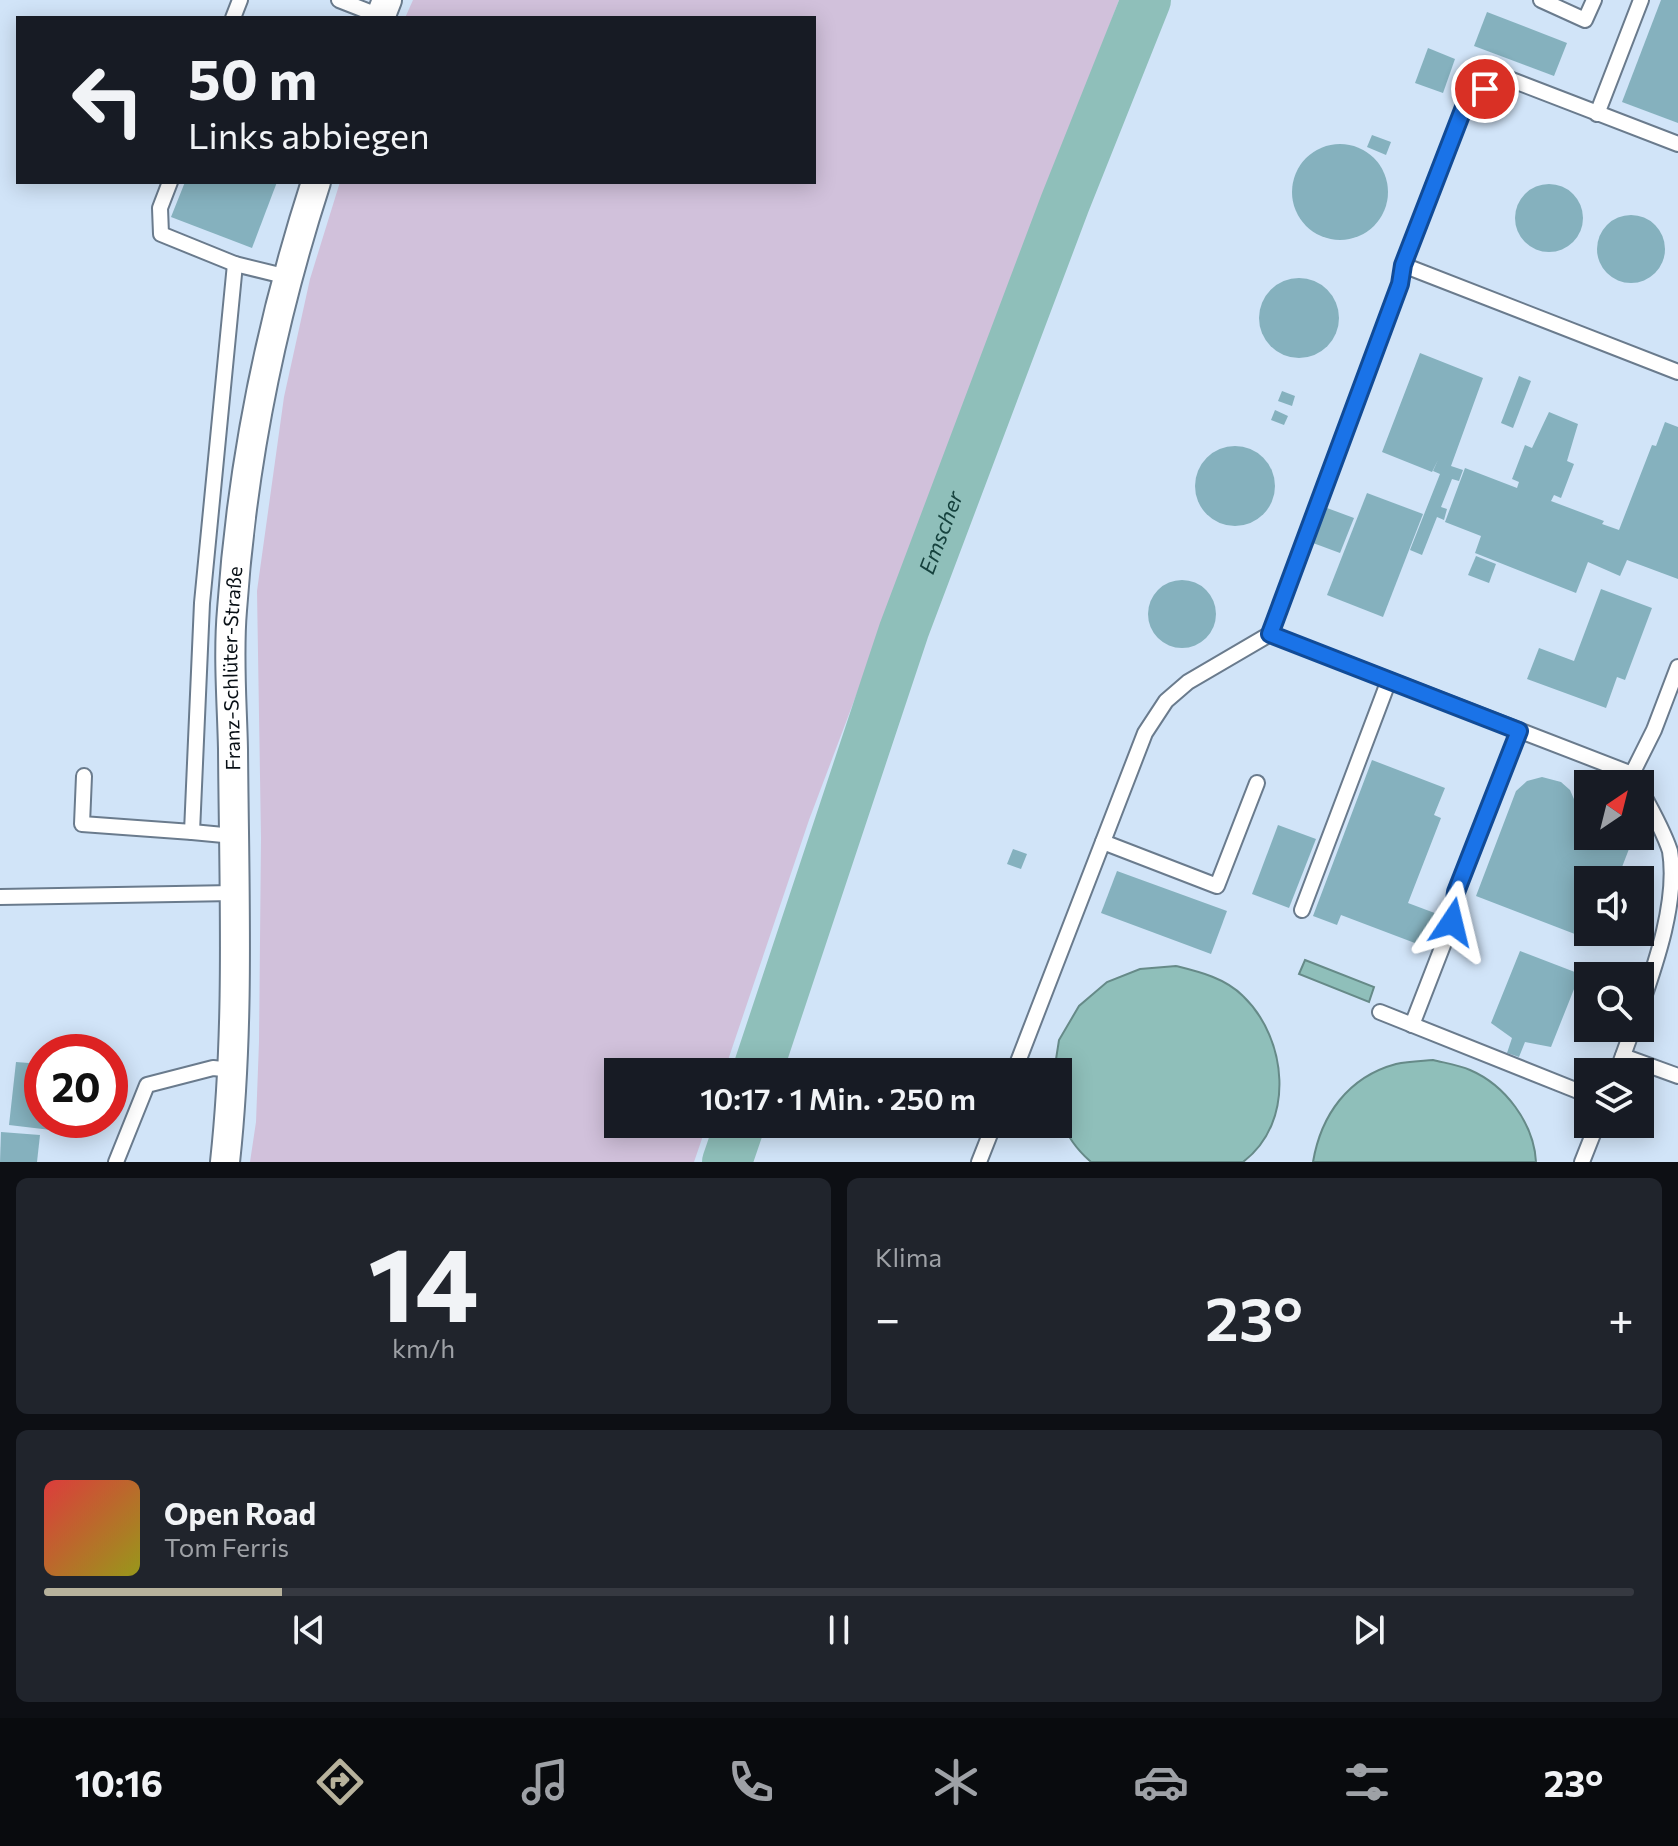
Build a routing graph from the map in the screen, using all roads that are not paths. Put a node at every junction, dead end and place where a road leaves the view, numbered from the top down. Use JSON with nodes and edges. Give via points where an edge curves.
{"nodes":[{"id":1,"x":339,"y":0,"type":"edge"},
{"id":2,"x":1541,"y":0,"type":"edge"},
{"id":3,"x":1594,"y":0,"type":"edge"},
{"id":4,"x":1641,"y":0,"type":"edge"},
{"id":5,"x":382,"y":11,"type":"edge"},
{"id":6,"x":1597,"y":114,"type":"junction"},
{"id":7,"x":1678,"y":144,"type":"edge"},
{"id":8,"x":169,"y":184,"type":"edge"},
{"id":9,"x":315,"y":184,"type":"edge"},
{"id":10,"x":235,"y":264,"type":"junction"},
{"id":11,"x":1403,"y":265,"type":"junction"},
{"id":12,"x":288,"y":277,"type":"junction"},
{"id":13,"x":1678,"y":372,"type":"edge"},
{"id":14,"x":1270,"y":634,"type":"junction"},
{"id":15,"x":1678,"y":667,"type":"edge"},
{"id":16,"x":1389,"y":680,"type":"junction"},
{"id":17,"x":1519,"y":731,"type":"junction"},
{"id":18,"x":1612,"y":770,"type":"edge"},
{"id":19,"x":1638,"y":770,"type":"edge"},
{"id":20,"x":84,"y":776,"type":"dead end"},
{"id":21,"x":1257,"y":783,"type":"dead end"},
{"id":22,"x":1654,"y":818,"type":"edge"},
{"id":23,"x":192,"y":832,"type":"junction"},
{"id":24,"x":234,"y":836,"type":"junction"},
{"id":25,"x":1103,"y":842,"type":"junction"},
{"id":26,"x":234,"y":893,"type":"junction"},
{"id":27,"x":0,"y":897,"type":"edge"},
{"id":28,"x":1302,"y":910,"type":"dead end"},
{"id":29,"x":1654,"y":970,"type":"edge"},
{"id":30,"x":1380,"y":1012,"type":"dead end"},
{"id":31,"x":1412,"y":1025,"type":"junction"},
{"id":32,"x":1628,"y":1042,"type":"edge"},
{"id":33,"x":1623,"y":1056,"type":"joint"},
{"id":34,"x":1019,"y":1058,"type":"edge"},
{"id":35,"x":233,"y":1070,"type":"junction"},
{"id":36,"x":1678,"y":1076,"type":"edge"},
{"id":37,"x":1574,"y":1089,"type":"edge"},
{"id":38,"x":988,"y":1138,"type":"edge"},
{"id":39,"x":1591,"y":1138,"type":"edge"},
{"id":40,"x":116,"y":1162,"type":"edge"},
{"id":41,"x":225,"y":1162,"type":"edge"},
{"id":42,"x":979,"y":1162,"type":"edge"},
{"id":43,"x":1582,"y":1162,"type":"edge"}],
"edges":[{"from":1,"to":5,"type":"lane"},
{"from":2,"to":3,"type":"lane","via":[[1585,20]]},
{"from":4,"to":6,"type":"lane"},
{"from":6,"to":7,"type":"lane"},
{"from":6,"to":11,"type":"lane","via":[[1504,77],[1466,102]]},
{"from":8,"to":10,"type":"lane","via":[[160,208],[161,234]]},
{"from":9,"to":12,"type":"street","name":"Franz-Schlüter-Straße"},
{"from":10,"to":12,"type":"lane"},
{"from":10,"to":23,"type":"lane","via":[[203,589]]},
{"from":11,"to":13,"type":"lane"},
{"from":11,"to":14,"type":"lane"},
{"from":12,"to":24,"type":"street","name":"Franz-Schlüter-Straße","via":[[259,393],[231,612]]},
{"from":14,"to":16,"type":"lane"},
{"from":14,"to":25,"type":"lane","via":[[1188,682],[1166,701],[1145,733]]},
{"from":15,"to":19,"type":"lane"},
{"from":16,"to":17,"type":"lane"},
{"from":16,"to":28,"type":"lane"},
{"from":17,"to":18,"type":"lane"},
{"from":17,"to":31,"type":"lane","via":[[1456,892],[1452,922]]},
{"from":20,"to":23,"type":"lane","via":[[82,824]]},
{"from":21,"to":25,"type":"lane","via":[[1217,886]]},
{"from":22,"to":29,"type":"lane","via":[[1671,854],[1674,891],[1668,932]]},
{"from":23,"to":24,"type":"lane"},
{"from":24,"to":26,"type":"street","name":"Franz-Schlüter-Straße"},
{"from":25,"to":34,"type":"lane"},
{"from":26,"to":27,"type":"lane"},
{"from":26,"to":35,"type":"street","name":"Franz-Schlüter-Straße"},
{"from":30,"to":31,"type":"lane"},
{"from":31,"to":37,"type":"lane"},
{"from":32,"to":33,"type":"lane"},
{"from":33,"to":36,"type":"lane"},
{"from":35,"to":40,"type":"lane","via":[[213,1068],[147,1085]]},
{"from":35,"to":41,"type":"street","name":"Franz-Schlüter-Straße"},
{"from":38,"to":42,"type":"lane"},
{"from":39,"to":43,"type":"lane"}]}
